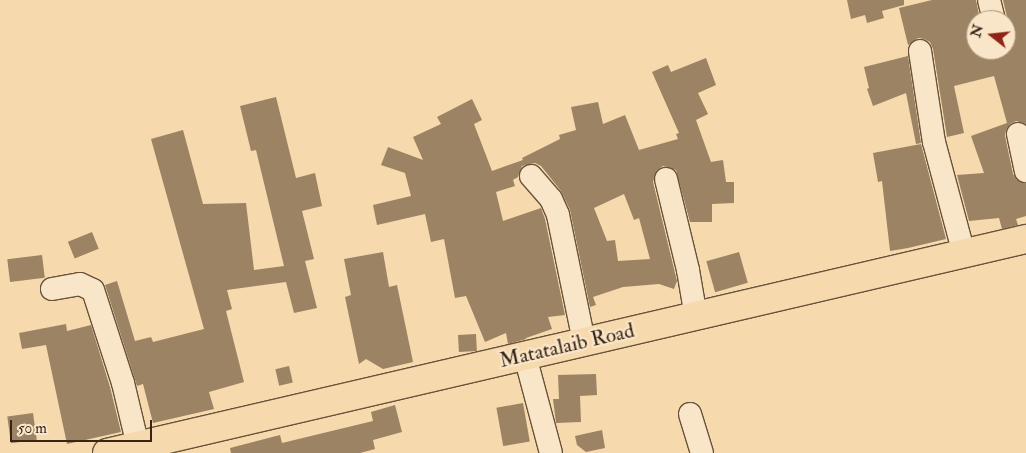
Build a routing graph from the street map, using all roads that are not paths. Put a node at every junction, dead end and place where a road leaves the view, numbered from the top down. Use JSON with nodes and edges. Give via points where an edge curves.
{"nodes":[{"id":1,"x":920,"y":51,"type":"dead end"},
{"id":2,"x":1018,"y":134,"type":"dead end"},
{"id":3,"x":1026,"y":171,"type":"edge"},
{"id":4,"x":531,"y":176,"type":"dead end"},
{"id":5,"x":666,"y":179,"type":"dead end"},
{"id":6,"x":1026,"y":239,"type":"edge"},
{"id":7,"x":964,"y":254,"type":"junction"},
{"id":8,"x":52,"y":289,"type":"dead end"},
{"id":9,"x":696,"y":317,"type":"junction"},
{"id":10,"x":584,"y":342,"type":"junction"},
{"id":11,"x":525,"y":356,"type":"junction"},
{"id":12,"x":690,"y":414,"type":"dead end"},
{"id":13,"x":138,"y":446,"type":"junction"},
{"id":14,"x":107,"y":453,"type":"edge"},
{"id":15,"x":551,"y":453,"type":"edge"},
{"id":16,"x":702,"y":453,"type":"edge"}],
"edges":[{"from":1,"to":7,"type":"street","via":[[934,142]]},
{"from":2,"to":3,"type":"street"},
{"from":4,"to":10,"type":"street","via":[[551,199],[558,215]]},
{"from":5,"to":9,"type":"street"},
{"from":6,"to":7,"type":"main road","name":"Matatalaib Road"},
{"from":7,"to":9,"type":"main road","name":"Matatalaib Road"},
{"from":8,"to":13,"type":"street","via":[[80,284],[93,290],[123,383]]},
{"from":9,"to":10,"type":"main road","name":"Matatalaib Road"},
{"from":10,"to":11,"type":"main road","name":"Matatalaib Road"},
{"from":11,"to":13,"type":"main road","name":"Matatalaib Road"},
{"from":11,"to":15,"type":"street"},
{"from":12,"to":16,"type":"street"},
{"from":13,"to":14,"type":"main road","name":"Matatalaib Road"}]}
